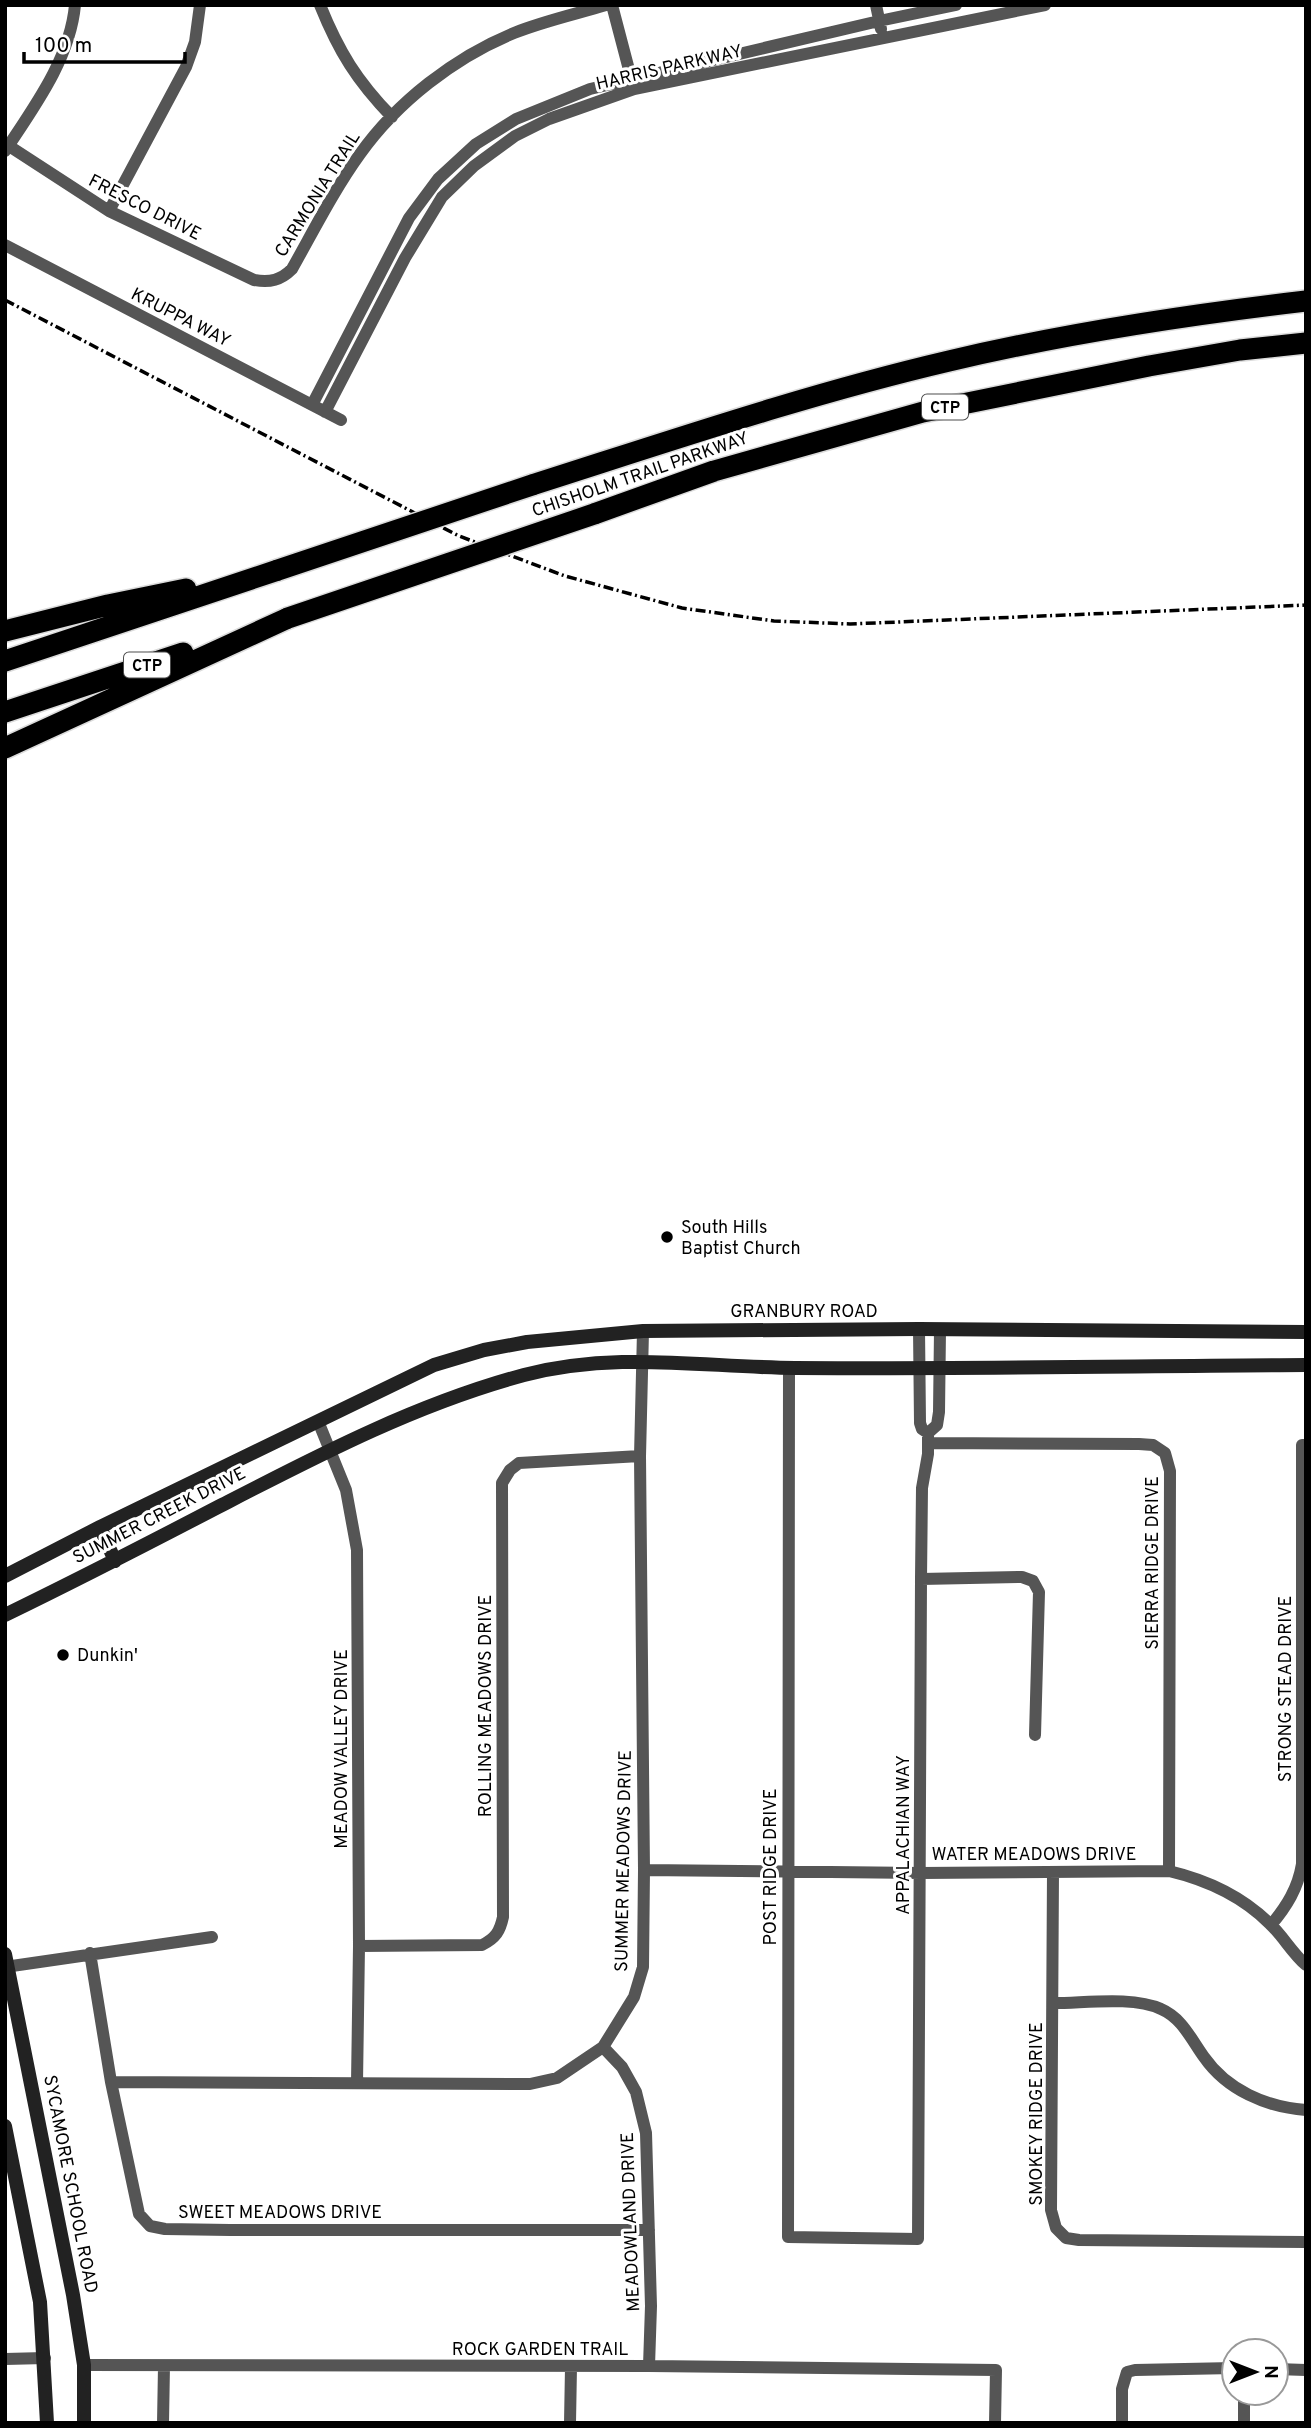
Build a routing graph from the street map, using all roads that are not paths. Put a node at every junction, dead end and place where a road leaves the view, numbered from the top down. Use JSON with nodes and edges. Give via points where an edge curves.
{"nodes":[{"id":1,"x":75,"y":5,"type":"edge"},
{"id":2,"x":200,"y":5,"type":"edge"},
{"id":3,"x":320,"y":5,"type":"edge"},
{"id":4,"x":609,"y":5,"type":"edge"},
{"id":5,"x":876,"y":5,"type":"edge"},
{"id":6,"x":956,"y":5,"type":"edge"},
{"id":7,"x":1045,"y":5,"type":"edge"},
{"id":8,"x":879,"y":21,"type":"junction"},
{"id":9,"x":883,"y":38,"type":"junction"},
{"id":10,"x":633,"y":83,"type":"junction"},
{"id":11,"x":392,"y":117,"type":"junction"},
{"id":12,"x":7,"y":149,"type":"edge"},
{"id":13,"x":109,"y":211,"type":"junction"},
{"id":14,"x":5,"y":245,"type":"edge"},
{"id":15,"x":274,"y":280,"type":"joint"},
{"id":16,"x":1306,"y":300,"type":"edge"},
{"id":17,"x":1306,"y":343,"type":"edge"},
{"id":18,"x":312,"y":405,"type":"junction"},
{"id":19,"x":325,"y":412,"type":"junction"},
{"id":20,"x":341,"y":420,"type":"dead end"},
{"id":21,"x":278,"y":570,"type":"junction"},
{"id":22,"x":288,"y":618,"type":"junction"},
{"id":23,"x":5,"y":631,"type":"edge"},
{"id":24,"x":5,"y":661,"type":"edge"},
{"id":25,"x":5,"y":712,"type":"edge"},
{"id":26,"x":5,"y":748,"type":"edge"},
{"id":27,"x":919,"y":1329,"type":"junction"},
{"id":28,"x":940,"y":1330,"type":"junction"},
{"id":29,"x":643,"y":1331,"type":"junction"},
{"id":30,"x":1306,"y":1332,"type":"edge"},
{"id":31,"x":644,"y":1360,"type":"junction"},
{"id":32,"x":1306,"y":1365,"type":"edge"},
{"id":33,"x":939,"y":1366,"type":"junction"},
{"id":34,"x":789,"y":1368,"type":"junction"},
{"id":35,"x":919,"y":1368,"type":"junction"},
{"id":36,"x":318,"y":1421,"type":"junction"},
{"id":37,"x":928,"y":1438,"type":"junction"},
{"id":38,"x":1304,"y":1445,"type":"edge"},
{"id":39,"x":330,"y":1449,"type":"junction"},
{"id":40,"x":640,"y":1456,"type":"junction"},
{"id":41,"x":100,"y":1527,"type":"junction"},
{"id":42,"x":115,"y":1561,"type":"junction"},
{"id":43,"x":5,"y":1576,"type":"edge"},
{"id":44,"x":921,"y":1579,"type":"junction"},
{"id":45,"x":5,"y":1615,"type":"edge"},
{"id":46,"x":1035,"y":1735,"type":"dead end"},
{"id":47,"x":645,"y":1870,"type":"junction"},
{"id":48,"x":1169,"y":1871,"type":"junction"},
{"id":49,"x":788,"y":1872,"type":"junction"},
{"id":50,"x":1053,"y":1872,"type":"junction"},
{"id":51,"x":921,"y":1873,"type":"junction"},
{"id":52,"x":1271,"y":1925,"type":"junction"},
{"id":53,"x":212,"y":1937,"type":"dead end"},
{"id":54,"x":359,"y":1946,"type":"junction"},
{"id":55,"x":90,"y":1953,"type":"junction"},
{"id":56,"x":6,"y":1963,"type":"edge"},
{"id":57,"x":1306,"y":1965,"type":"edge"},
{"id":58,"x":1054,"y":2003,"type":"junction"},
{"id":59,"x":603,"y":2047,"type":"junction"},
{"id":60,"x":111,"y":2082,"type":"junction"},
{"id":61,"x":358,"y":2083,"type":"junction"},
{"id":62,"x":1306,"y":2110,"type":"edge"},
{"id":63,"x":5,"y":2126,"type":"edge"},
{"id":64,"x":649,"y":2230,"type":"junction"},
{"id":65,"x":918,"y":2239,"type":"joint"},
{"id":66,"x":1306,"y":2242,"type":"edge"},
{"id":67,"x":45,"y":2358,"type":"junction"},
{"id":68,"x":5,"y":2359,"type":"edge"},
{"id":69,"x":84,"y":2365,"type":"junction"},
{"id":70,"x":164,"y":2366,"type":"junction"},
{"id":71,"x":649,"y":2366,"type":"junction"},
{"id":72,"x":571,"y":2367,"type":"junction"},
{"id":73,"x":1220,"y":2368,"type":"edge"},
{"id":74,"x":47,"y":2423,"type":"edge"},
{"id":75,"x":84,"y":2423,"type":"edge"},
{"id":76,"x":163,"y":2423,"type":"edge"},
{"id":77,"x":570,"y":2423,"type":"edge"},
{"id":78,"x":995,"y":2423,"type":"edge"},
{"id":79,"x":1122,"y":2423,"type":"edge"}],
"edges":[{"from":1,"to":12,"type":"street","via":[[63,52]]},
{"from":2,"to":13,"type":"street","via":[[187,67]]},
{"from":3,"to":11,"type":"street","via":[[348,64]]},
{"from":4,"to":10,"type":"street"},
{"from":4,"to":11,"type":"street","name":"CARMONIA TRAIL","via":[[514,33],[437,78]]},
{"from":5,"to":8,"type":"street"},
{"from":6,"to":8,"type":"street","name":"HARRIS PARKWAY"},
{"from":7,"to":9,"type":"street","name":"HARRIS PARKWAY"},
{"from":8,"to":9,"type":"street"},
{"from":8,"to":10,"type":"street","name":"HARRIS PARKWAY"},
{"from":9,"to":10,"type":"street","name":"HARRIS PARKWAY"},
{"from":10,"to":18,"type":"street","name":"HARRIS PARKWAY","via":[[590,89],[516,119],[476,144],[438,179],[409,218]]},
{"from":10,"to":19,"type":"street","name":"HARRIS PARKWAY","via":[[515,136],[452,186],[425,222]]},
{"from":11,"to":15,"type":"street","name":"CARMONIA TRAIL","via":[[360,154],[292,268]]},
{"from":12,"to":13,"type":"street","name":"FRESCO DRIVE"},
{"from":13,"to":15,"type":"street","name":"FRESCO DRIVE","via":[[254,280]]},
{"from":14,"to":18,"type":"street","name":"KRUPPA WAY"},
{"from":16,"to":21,"type":"highway","name":"CHISHOLM TRAIL PARKWAY","number":"CTP","bridge":true,"via":[[1162,320],[947,361],[768,410]]},
{"from":17,"to":22,"type":"highway","name":"CHISHOLM TRAIL PARKWAY","number":"CTP","bridge":true,"via":[[1149,366],[923,412],[714,471]]},
{"from":18,"to":19,"type":"street","name":"KRUPPA WAY"},
{"from":19,"to":20,"type":"street","name":"KRUPPA WAY"},
{"from":21,"to":23,"type":"highway"},
{"from":21,"to":24,"type":"highway","name":"CHISHOLM TRAIL PARKWAY","number":"CTP"},
{"from":22,"to":25,"type":"highway","name":"CHISHOLM TRAIL PARKWAY","number":"CTP"},
{"from":22,"to":26,"type":"highway"},
{"from":27,"to":28,"type":"main road","name":"GRANBURY ROAD"},
{"from":27,"to":29,"type":"main road","name":"GRANBURY ROAD"},
{"from":27,"to":35,"type":"street","name":"APPALACHIAN WAY"},
{"from":28,"to":30,"type":"main road","name":"GRANBURY ROAD"},
{"from":28,"to":33,"type":"street","name":"APPALACHIAN WAY"},
{"from":29,"to":31,"type":"street","name":"SUMMER MEADOWS DRIVE"},
{"from":29,"to":36,"type":"main road","name":"GRANBURY ROAD","via":[[484,1350],[434,1365]]},
{"from":31,"to":34,"type":"main road"},
{"from":31,"to":39,"type":"main road","via":[[589,1363],[526,1374],[446,1399]]},
{"from":31,"to":40,"type":"street","name":"SUMMER MEADOWS DRIVE"},
{"from":32,"to":33,"type":"main road"},
{"from":33,"to":35,"type":"main road"},
{"from":33,"to":37,"type":"street","name":"APPALACHIAN WAY","via":[[939,1412]]},
{"from":34,"to":35,"type":"main road"},
{"from":34,"to":49,"type":"street","name":"POST RIDGE DRIVE"},
{"from":35,"to":37,"type":"street","name":"APPALACHIAN WAY","via":[[920,1423]]},
{"from":36,"to":39,"type":"street","name":"MEADOW VALLEY DRIVE"},
{"from":36,"to":41,"type":"main road","name":"SUMMER CREEK DRIVE"},
{"from":37,"to":44,"type":"street","name":"APPALACHIAN WAY","via":[[922,1488]]},
{"from":37,"to":48,"type":"street","name":"SIERRA RIDGE DRIVE","via":[[1139,1444],[1153,1445],[1165,1453],[1170,1471]]},
{"from":38,"to":52,"type":"street","name":"STRONG STEAD DRIVE","via":[[1303,1853],[1295,1891]]},
{"from":39,"to":42,"type":"main road","name":"SUMMER CREEK DRIVE"},
{"from":39,"to":54,"type":"street","name":"MEADOW VALLEY DRIVE","via":[[346,1490],[357,1550]]},
{"from":40,"to":47,"type":"street","name":"SUMMER MEADOWS DRIVE"},
{"from":40,"to":54,"type":"street","name":"ROLLING MEADOWS DRIVE","via":[[519,1464],[502,1483],[500,1930],[482,1945]]},
{"from":41,"to":42,"type":"main road"},
{"from":41,"to":43,"type":"main road","name":"SUMMER CREEK DRIVE"},
{"from":42,"to":45,"type":"main road","name":"SUMMER CREEK DRIVE"},
{"from":44,"to":46,"type":"street","via":[[1022,1577],[1033,1581],[1039,1592]]},
{"from":44,"to":51,"type":"street","name":"APPALACHIAN WAY"},
{"from":47,"to":49,"type":"street","name":"WATER MEADOWS DRIVE"},
{"from":47,"to":59,"type":"street","name":"SUMMER MEADOWS DRIVE","via":[[642,1967],[635,1997]]},
{"from":48,"to":50,"type":"street","name":"WATER MEADOWS DRIVE"},
{"from":48,"to":52,"type":"street","name":"WATER MEADOWS DRIVE","via":[[1223,1889]]},
{"from":49,"to":51,"type":"street","name":"WATER MEADOWS DRIVE"},
{"from":49,"to":65,"type":"street","name":"POST RIDGE DRIVE","via":[[788,2237]]},
{"from":50,"to":51,"type":"street","name":"WATER MEADOWS DRIVE"},
{"from":50,"to":58,"type":"street","name":"SMOKEY RIDGE DRIVE"},
{"from":51,"to":65,"type":"street","name":"APPALACHIAN WAY"},
{"from":52,"to":57,"type":"street","name":"WATER MEADOWS DRIVE"},
{"from":53,"to":55,"type":"street"},
{"from":54,"to":61,"type":"street","name":"MEADOW VALLEY DRIVE"},
{"from":55,"to":56,"type":"street"},
{"from":55,"to":60,"type":"street","name":"SWEET MEADOWS DRIVE"},
{"from":56,"to":69,"type":"main road","name":"SYCAMORE SCHOOL ROAD","via":[[74,2295]]},
{"from":58,"to":62,"type":"street","via":[[1142,2003],[1163,2010],[1182,2024],[1216,2072],[1238,2089],[1274,2105]]},
{"from":58,"to":66,"type":"street","name":"SMOKEY RIDGE DRIVE","via":[[1051,2210],[1056,2228],[1066,2238]]},
{"from":59,"to":61,"type":"street","name":"SUMMER MEADOWS DRIVE","via":[[557,2078],[530,2084]]},
{"from":59,"to":64,"type":"street","name":"MEADOWLAND DRIVE","via":[[636,2092],[646,2133]]},
{"from":60,"to":61,"type":"street","name":"SUMMER MEADOWS DRIVE"},
{"from":60,"to":64,"type":"street","name":"SWEET MEADOWS DRIVE","via":[[139,2214],[150,2225],[230,2230]]},
{"from":63,"to":67,"type":"main road","via":[[40,2302]]},
{"from":64,"to":71,"type":"street","name":"MEADOWLAND DRIVE"},
{"from":67,"to":68,"type":"street"},
{"from":67,"to":74,"type":"main road"},
{"from":69,"to":70,"type":"street","name":"ROCK GARDEN TRAIL"},
{"from":69,"to":75,"type":"main road","name":"SYCAMORE SCHOOL ROAD"},
{"from":70,"to":72,"type":"street","name":"ROCK GARDEN TRAIL"},
{"from":70,"to":76,"type":"street"},
{"from":71,"to":72,"type":"street","name":"ROCK GARDEN TRAIL"},
{"from":71,"to":78,"type":"street","name":"ROCK GARDEN TRAIL","via":[[996,2370]]},
{"from":72,"to":77,"type":"street"},
{"from":73,"to":79,"type":"street","via":[[1127,2372]]}]}
